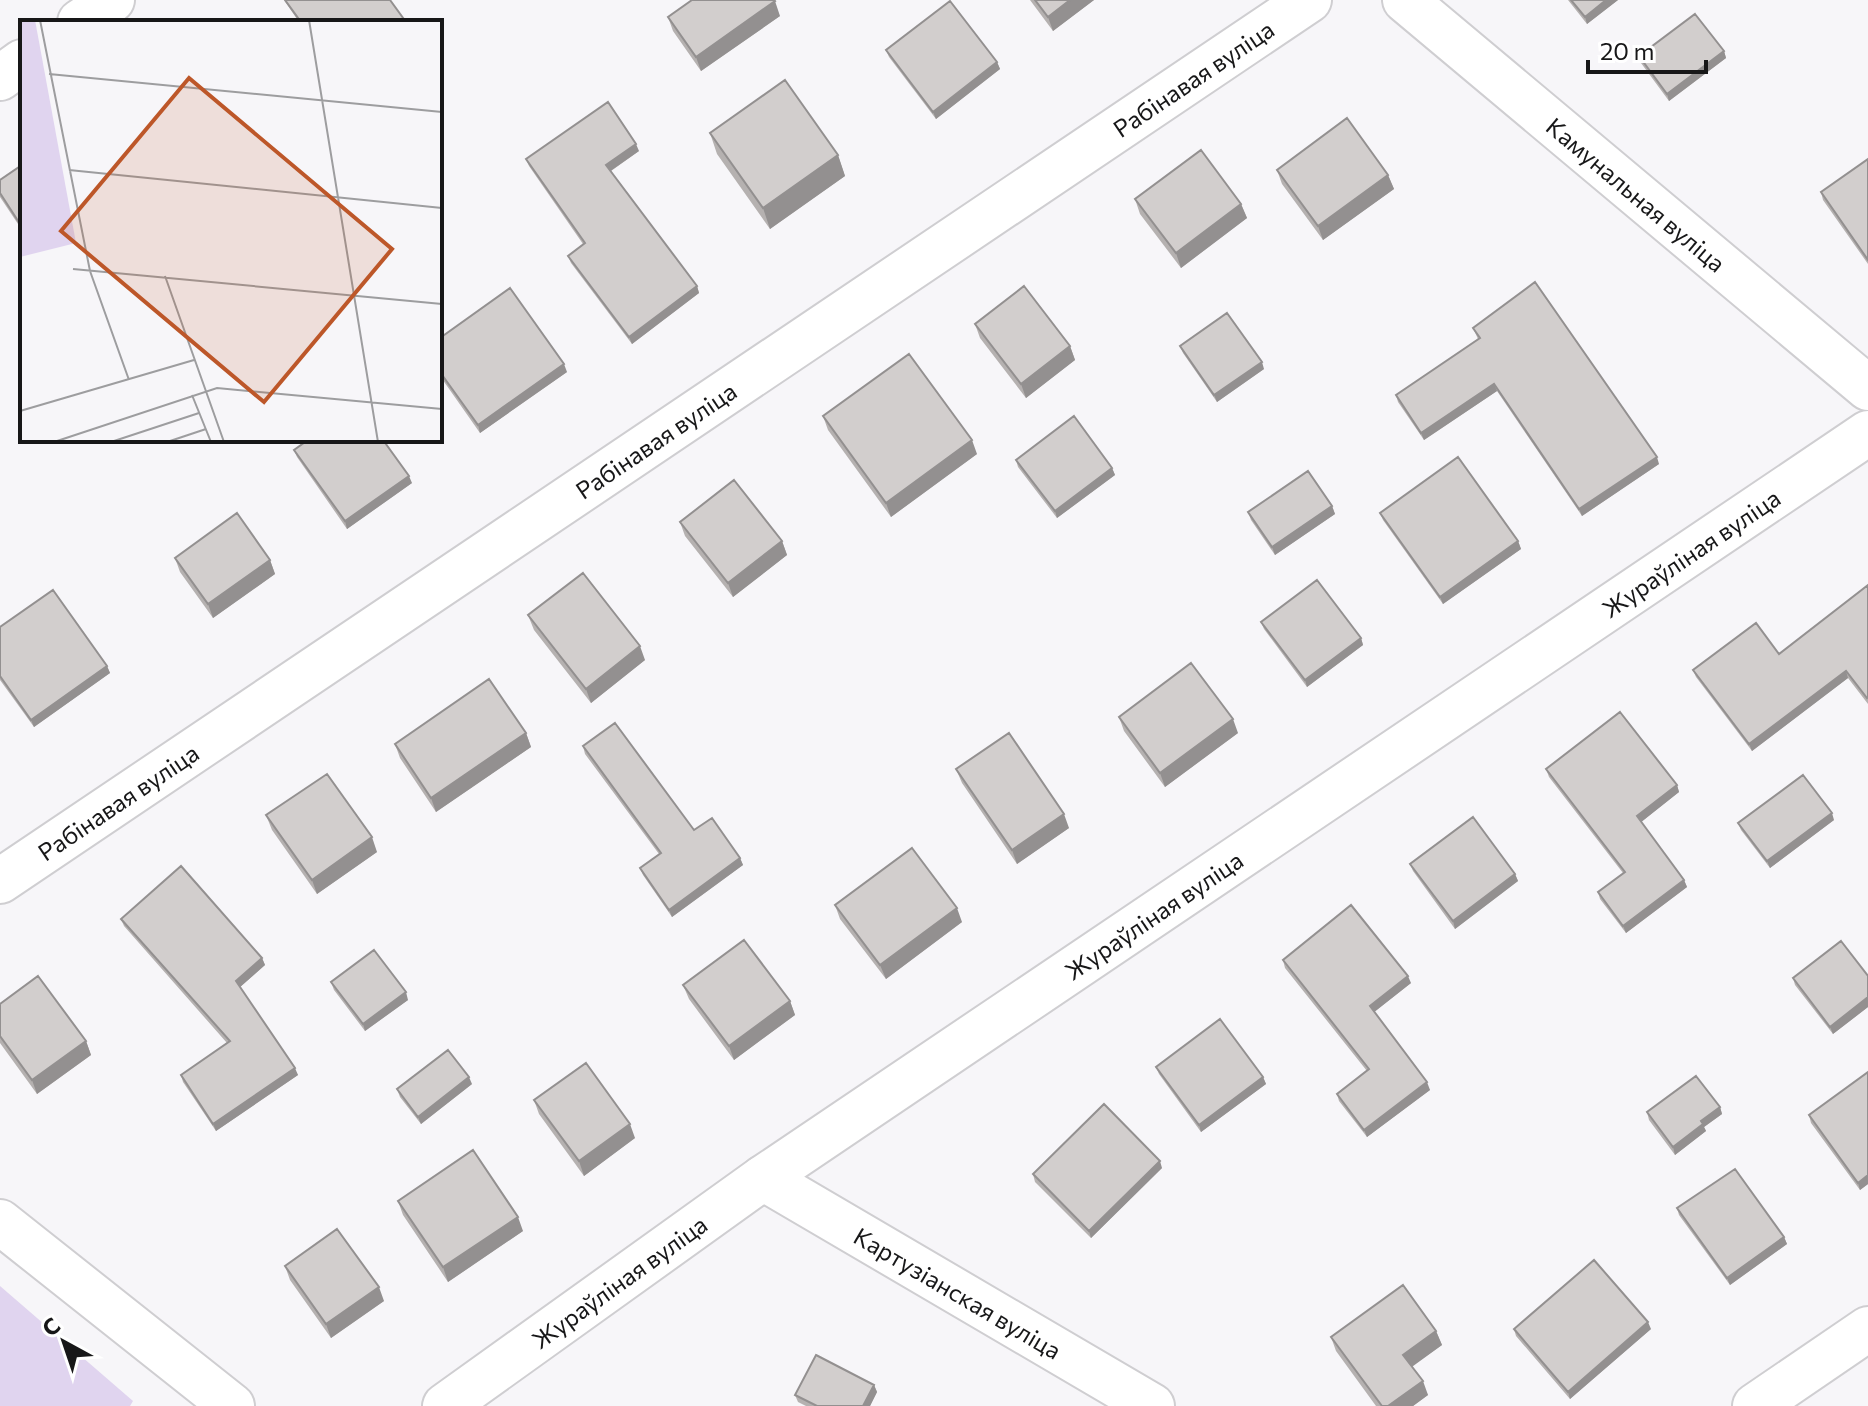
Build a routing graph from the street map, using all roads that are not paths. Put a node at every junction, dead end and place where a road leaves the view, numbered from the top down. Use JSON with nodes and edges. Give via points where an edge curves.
{"nodes":[{"id":1,"x":112,"y":0,"type":"edge"},
{"id":2,"x":1309,"y":0,"type":"edge"},
{"id":3,"x":1405,"y":0,"type":"edge"},
{"id":4,"x":83,"y":20,"type":"edge"},
{"id":5,"x":20,"y":63,"type":"edge"},
{"id":6,"x":0,"y":78,"type":"edge"},
{"id":7,"x":1868,"y":388,"type":"edge"},
{"id":8,"x":1868,"y":433,"type":"edge"},
{"id":9,"x":0,"y":881,"type":"edge"},
{"id":10,"x":763,"y":1178,"type":"junction"},
{"id":11,"x":0,"y":1222,"type":"edge"},
{"id":12,"x":1868,"y":1329,"type":"edge"},
{"id":13,"x":232,"y":1406,"type":"edge"},
{"id":14,"x":445,"y":1406,"type":"edge"},
{"id":15,"x":1152,"y":1406,"type":"edge"},
{"id":16,"x":1755,"y":1406,"type":"edge"}],
"edges":[{"from":1,"to":4,"type":"street"},
{"from":2,"to":9,"type":"street","name":"Рабінавая вуліца"},
{"from":3,"to":7,"type":"street","name":"Камунальная вуліца"},
{"from":5,"to":6,"type":"street"},
{"from":8,"to":10,"type":"street","name":"Жураўліная вуліца"},
{"from":10,"to":14,"type":"street","name":"Жураўліная вуліца"},
{"from":10,"to":15,"type":"street","name":"Картузіанская вуліца"},
{"from":11,"to":13,"type":"street"},
{"from":12,"to":16,"type":"street"}]}
